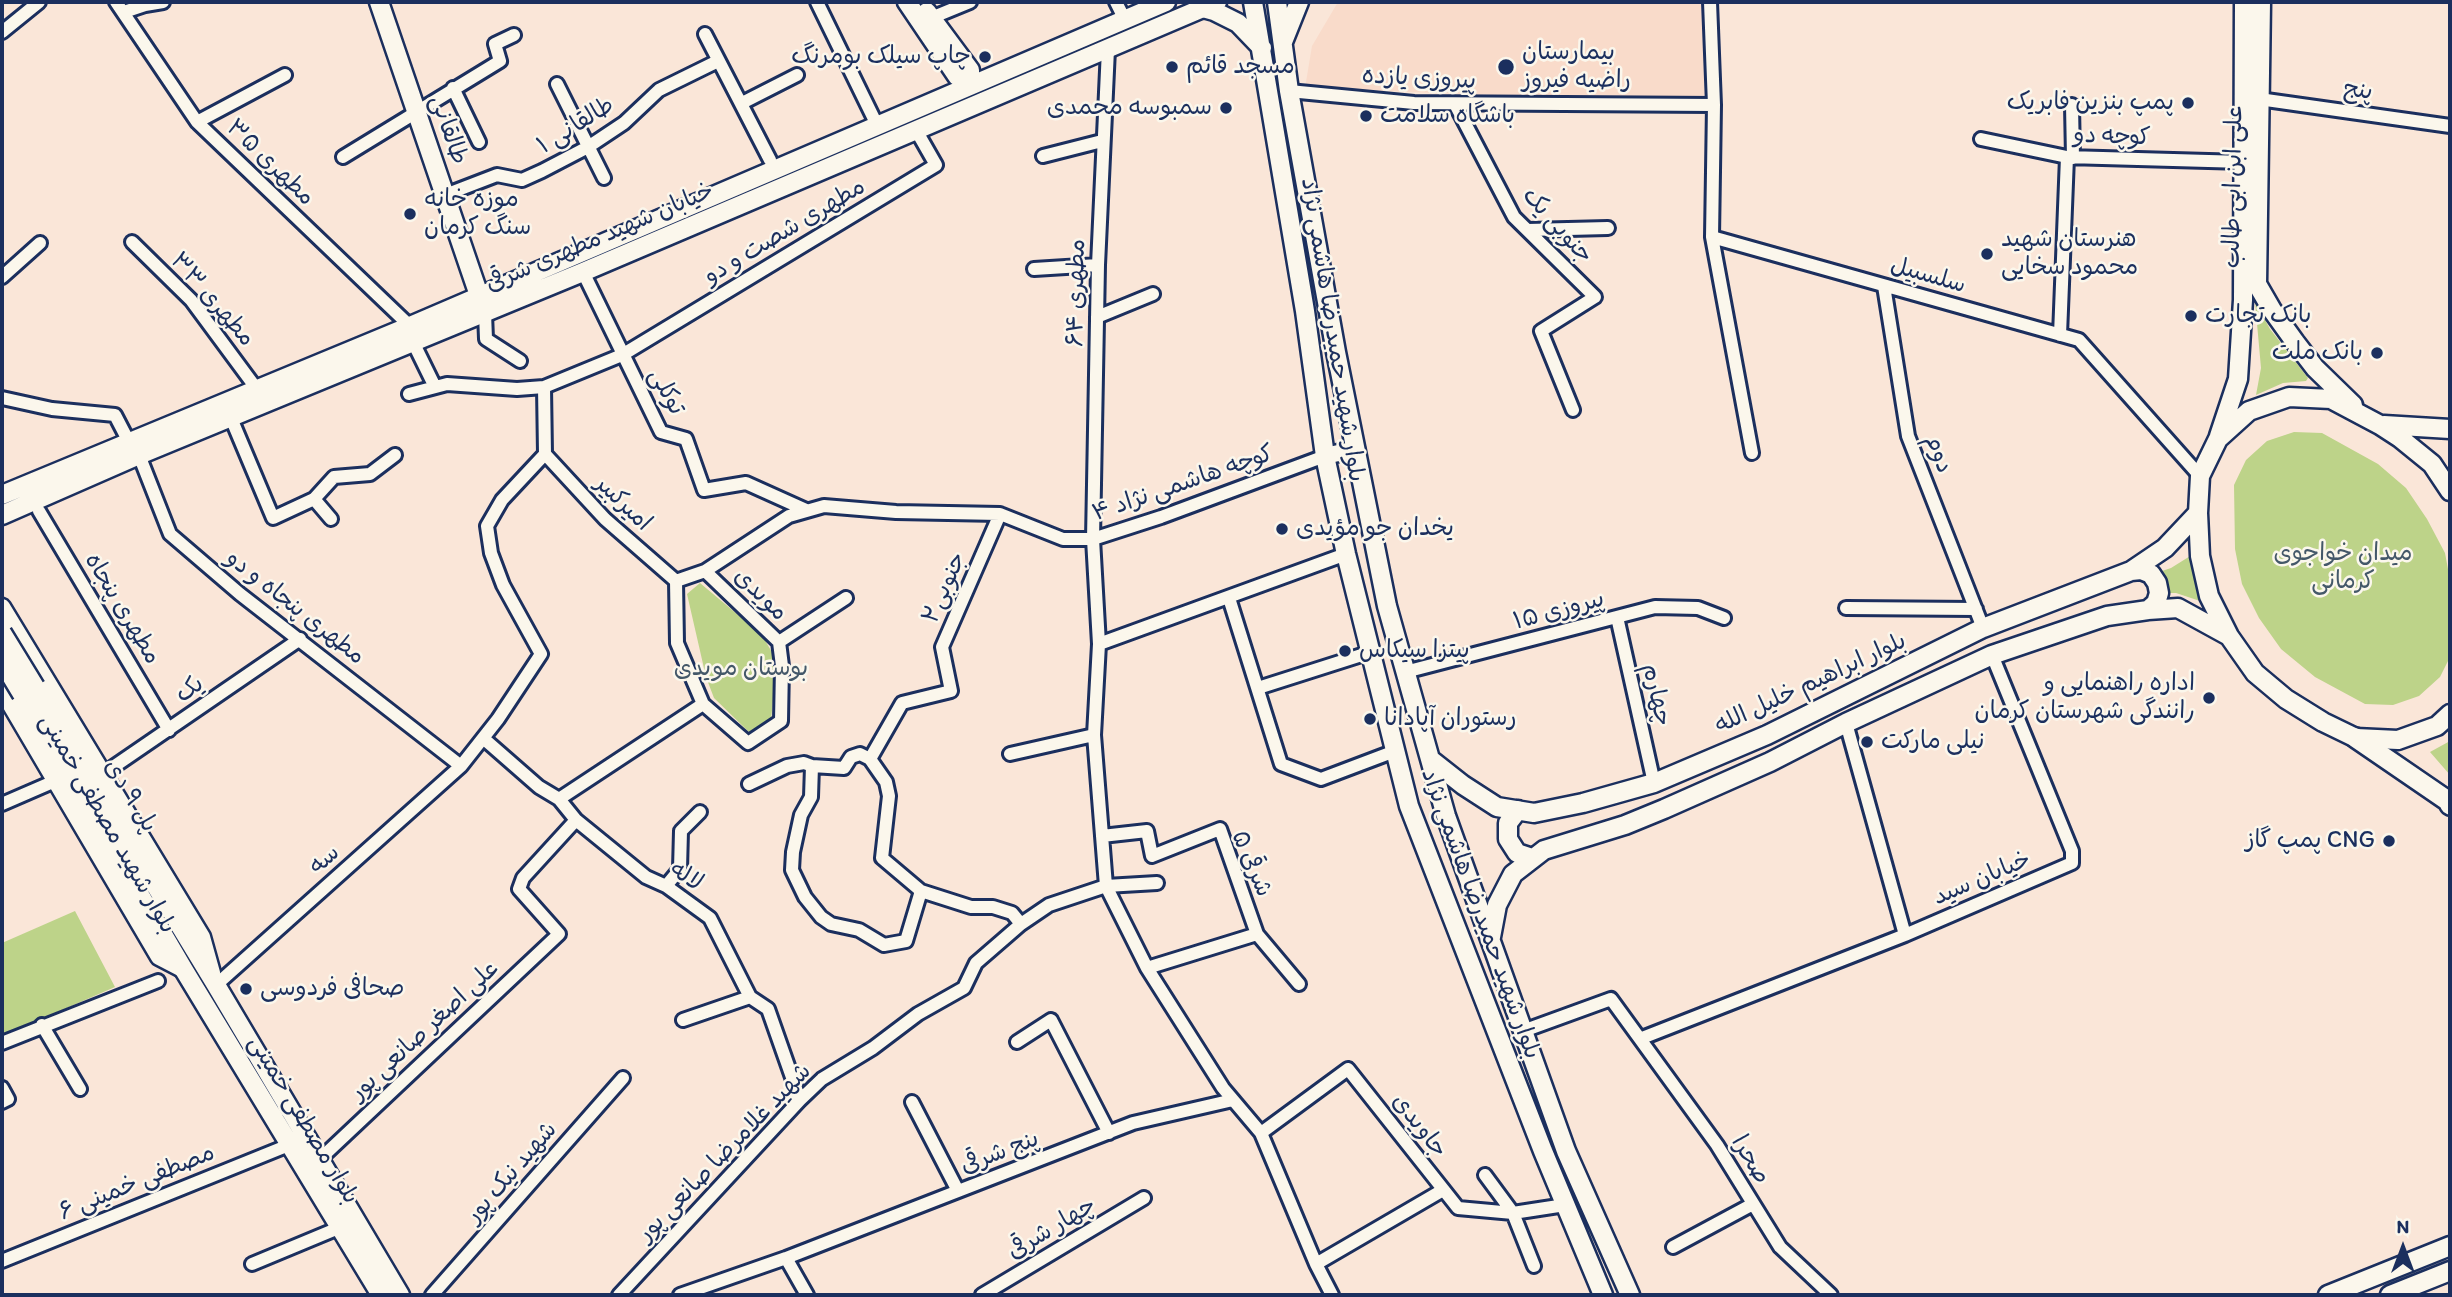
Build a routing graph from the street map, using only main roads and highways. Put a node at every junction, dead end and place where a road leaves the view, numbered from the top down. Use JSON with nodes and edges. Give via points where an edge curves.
{"nodes":[{"id":1,"x":381,"y":2,"type":"edge"},
{"id":2,"x":907,"y":2,"type":"edge"},
{"id":3,"x":921,"y":2,"type":"edge"},
{"id":4,"x":1166,"y":2,"type":"edge"},
{"id":5,"x":1252,"y":2,"type":"edge"},
{"id":6,"x":1277,"y":2,"type":"edge"},
{"id":7,"x":1299,"y":2,"type":"edge"},
{"id":8,"x":2244,"y":2,"type":"edge"},
{"id":9,"x":2260,"y":2,"type":"edge"},
{"id":10,"x":1210,"y":5,"type":"edge"},
{"id":11,"x":1282,"y":45,"type":"junction"},
{"id":12,"x":1262,"y":48,"type":"junction"},
{"id":13,"x":970,"y":86,"type":"junction"},
{"id":14,"x":482,"y":305,"type":"junction"},
{"id":15,"x":412,"y":334,"type":"junction"},
{"id":16,"x":2373,"y":421,"type":"junction"},
{"id":17,"x":2450,"y":429,"type":"edge"},
{"id":18,"x":2218,"y":439,"type":"junction"},
{"id":19,"x":134,"y":448,"type":"junction"},
{"id":20,"x":2450,"y":491,"type":"edge"},
{"id":21,"x":2,"y":495,"type":"edge"},
{"id":22,"x":2198,"y":513,"type":"junction"},
{"id":23,"x":2,"y":515,"type":"edge"},
{"id":24,"x":2131,"y":571,"type":"junction"},
{"id":25,"x":2148,"y":610,"type":"junction"},
{"id":26,"x":2,"y":633,"type":"edge"},
{"id":27,"x":2229,"y":636,"type":"junction"},
{"id":28,"x":2,"y":661,"type":"edge"},
{"id":29,"x":19,"y":693,"type":"edge"},
{"id":30,"x":2450,"y":714,"type":"edge"},
{"id":31,"x":2356,"y":738,"type":"junction"},
{"id":32,"x":1430,"y":759,"type":"junction"},
{"id":33,"x":2450,"y":805,"type":"edge"},
{"id":34,"x":1518,"y":810,"type":"junction"},
{"id":35,"x":1532,"y":858,"type":"junction"},
{"id":36,"x":1491,"y":941,"type":"junction"},
{"id":37,"x":184,"y":970,"type":"joint"},
{"id":38,"x":216,"y":985,"type":"joint"},
{"id":39,"x":2450,"y":1246,"type":"edge"},
{"id":40,"x":2446,"y":1273,"type":"edge"},
{"id":41,"x":381,"y":1295,"type":"edge"},
{"id":42,"x":400,"y":1295,"type":"edge"},
{"id":43,"x":1603,"y":1295,"type":"edge"},
{"id":44,"x":1630,"y":1295,"type":"edge"},
{"id":45,"x":2328,"y":1295,"type":"edge"},
{"id":46,"x":2390,"y":1295,"type":"edge"}],
"edges":[{"from":1,"to":14,"type":"main road","name":"طالقانی"},
{"from":2,"to":13,"type":"main road","via":[[957,76]]},
{"from":3,"to":13,"type":"main road","via":[[970,70]]},
{"from":4,"to":13,"type":"main road","name":"خیابان شهید مطهری شرقی"},
{"from":5,"to":12,"type":"main road","name":"بلوار شهید حمیدرضا هاشمی نژاد"},
{"from":6,"to":11,"type":"main road","name":"بلوار شهید حمیدرضا هاشمی نژاد"},
{"from":7,"to":11,"type":"main road"},
{"from":8,"to":18,"type":"main road","name":"علی ابن ابی طالب","via":[[2243,300],[2238,379]]},
{"from":9,"to":16,"type":"main road","name":"علی ابن ابی طالب","via":[[2257,284],[2309,360]]},
{"from":10,"to":12,"type":"main road","via":[[1238,23]]},
{"from":10,"to":14,"type":"main road","name":"خیابان شهید مطهری شرقی","via":[[583,272]]},
{"from":11,"to":32,"type":"main road","name":"بلوار شهید حمیدرضا هاشمی نژاد","via":[[1387,606]]},
{"from":12,"to":43,"type":"main road","name":"بلوار شهید حمیدرضا هاشمی نژاد","via":[[1325,456],[1409,806]]},
{"from":13,"to":14,"type":"main road","name":"خیابان شهید مطهری شرقی"},
{"from":14,"to":15,"type":"main road","name":"خیابان شهید مطهری شرقی"},
{"from":15,"to":19,"type":"main road","name":"خیابان شهید مطهری شرقی","via":[[256,388]]},
{"from":15,"to":19,"type":"main road","name":"خیابان شهید مطهری شرقی","via":[[231,418]]},
{"from":16,"to":17,"type":"main road"},
{"from":16,"to":18,"type":"main road","via":[[2331,399],[2289,397],[2249,411]]},
{"from":16,"to":20,"type":"main road","via":[[2432,464]]},
{"from":18,"to":22,"type":"main road","via":[[2200,477]]},
{"from":19,"to":21,"type":"main road","name":"خیابان شهید مطهری شرقی"},
{"from":19,"to":23,"type":"main road","name":"خیابان شهید مطهری شرقی"},
{"from":22,"to":24,"type":"main road","name":"بلوار ابراهیم خلیل الله","via":[[2165,548]]},
{"from":22,"to":27,"type":"main road","via":[[2200,556],[2209,596]]},
{"from":24,"to":25,"type":"main road","via":[[2141,570],[2157,583],[2159,593]]},
{"from":24,"to":34,"type":"main road","name":"بلوار ابراهیم خلیل الله","via":[[1983,628],[1767,734],[1654,783],[1534,813]]},
{"from":25,"to":27,"type":"main road","name":"بلوار ابراهیم خلیل الله","via":[[2178,608]]},
{"from":25,"to":35,"type":"main road","name":"بلوار ابراهیم خلیل الله","via":[[2107,616],[1992,656],[1664,809]]},
{"from":26,"to":29,"type":"main road","name":"پل ۹ دی","bridge":true},
{"from":27,"to":31,"type":"main road","via":[[2255,673],[2286,699]]},
{"from":28,"to":29,"type":"main road","name":"پل ۹ دی","bridge":true},
{"from":29,"to":37,"type":"main road","name":"پل ۹ دی"},
{"from":29,"to":38,"type":"main road","name":"پل ۹ دی"},
{"from":30,"to":31,"type":"main road","via":[[2437,726],[2398,740]]},
{"from":31,"to":33,"type":"main road"},
{"from":32,"to":34,"type":"main road","name":"بلوار ابراهیم خلیل الله","via":[[1497,807]]},
{"from":32,"to":36,"type":"main road","name":"بلوار شهید حمیدرضا هاشمی نژاد"},
{"from":34,"to":35,"type":"main road","via":[[1508,823],[1508,839],[1517,853]]},
{"from":35,"to":36,"type":"main road","name":"بلوار ابراهیم خلیل الله","via":[[1513,874],[1497,905]]},
{"from":36,"to":44,"type":"main road","name":"بلوار شهید حمیدرضا هاشمی نژاد","via":[[1566,1151]]},
{"from":37,"to":41,"type":"main road","name":"بلوار مصطفی خمینی"},
{"from":38,"to":42,"type":"main road","name":"بلوار مصطفی خمینی"},
{"from":39,"to":45,"type":"main road"},
{"from":40,"to":46,"type":"main road"}]}
